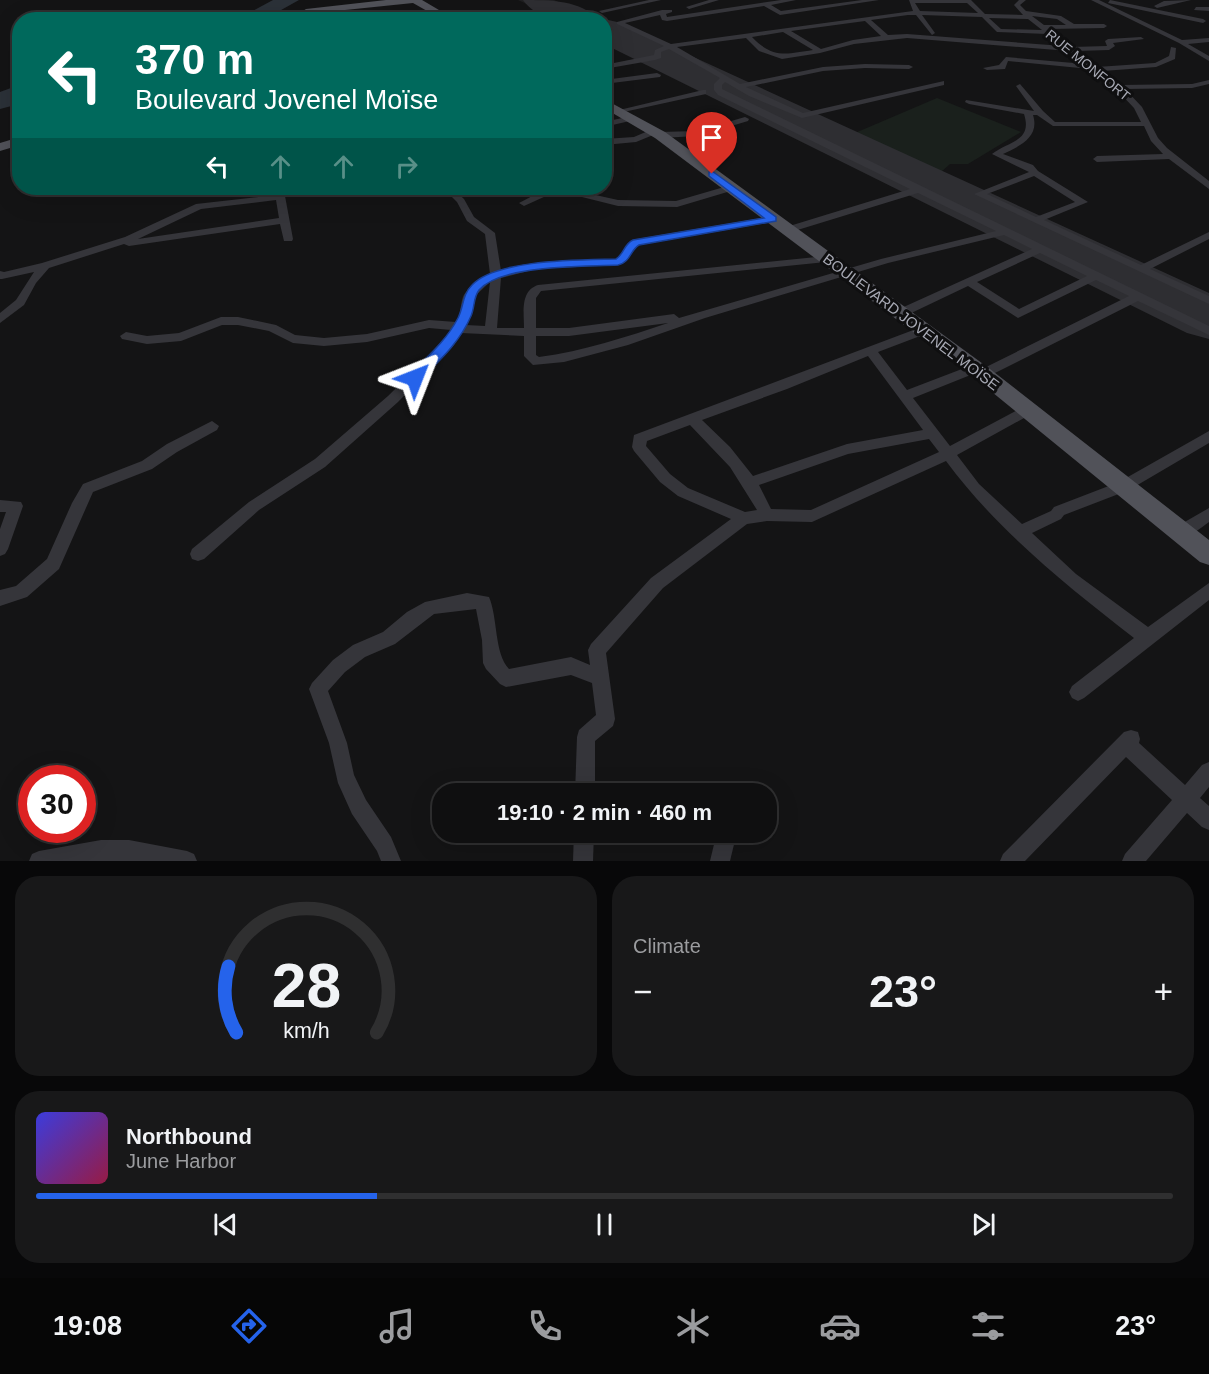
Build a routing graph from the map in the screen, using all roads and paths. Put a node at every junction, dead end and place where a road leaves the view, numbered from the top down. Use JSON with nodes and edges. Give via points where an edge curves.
{"nodes":[{"id":1,"x":430,"y":0,"type":"edge"},
{"id":2,"x":658,"y":0,"type":"edge"},
{"id":3,"x":686,"y":0,"type":"edge"},
{"id":4,"x":716,"y":0,"type":"edge"},
{"id":5,"x":793,"y":0,"type":"edge"},
{"id":6,"x":876,"y":0,"type":"edge"},
{"id":7,"x":1009,"y":0,"type":"edge"},
{"id":8,"x":1094,"y":0,"type":"edge"},
{"id":9,"x":1102,"y":0,"type":"edge"},
{"id":10,"x":1188,"y":0,"type":"edge"},
{"id":11,"x":417,"y":1,"type":"edge"},
{"id":12,"x":1020,"y":1,"type":"edge"},
{"id":13,"x":765,"y":4,"type":"junction"},
{"id":14,"x":692,"y":6,"type":"junction"},
{"id":15,"x":1157,"y":6,"type":"dead end"},
{"id":16,"x":1196,"y":9,"type":"dead end"},
{"id":17,"x":1209,"y":9,"type":"edge"},
{"id":18,"x":602,"y":11,"type":"dead end"},
{"id":19,"x":306,"y":12,"type":"edge"},
{"id":20,"x":437,"y":12,"type":"edge"},
{"id":21,"x":662,"y":12,"type":"junction"},
{"id":22,"x":918,"y":14,"type":"junction"},
{"id":23,"x":1027,"y":15,"type":"junction"},
{"id":24,"x":984,"y":16,"type":"junction"},
{"id":25,"x":866,"y":19,"type":"junction"},
{"id":26,"x":1203,"y":21,"type":"dead end"},
{"id":27,"x":823,"y":24,"type":"junction"},
{"id":28,"x":1072,"y":26,"type":"junction"},
{"id":29,"x":1104,"y":26,"type":"dead end"},
{"id":30,"x":1044,"y":29,"type":"junction"},
{"id":31,"x":784,"y":30,"type":"junction"},
{"id":32,"x":832,"y":30,"type":"dead end"},
{"id":33,"x":932,"y":33,"type":"dead end"},
{"id":34,"x":747,"y":35,"type":"junction"},
{"id":35,"x":843,"y":36,"type":"dead end"},
{"id":36,"x":886,"y":37,"type":"junction"},
{"id":37,"x":1141,"y":39,"type":"dead end"},
{"id":38,"x":1209,"y":40,"type":"edge"},
{"id":39,"x":853,"y":42,"type":"junction"},
{"id":40,"x":1181,"y":42,"type":"junction"},
{"id":41,"x":670,"y":46,"type":"junction"},
{"id":42,"x":1173,"y":48,"type":"dead end"},
{"id":43,"x":1068,"y":49,"type":"junction"},
{"id":44,"x":820,"y":51,"type":"junction"},
{"id":45,"x":1199,"y":53,"type":"junction"},
{"id":46,"x":1209,"y":53,"type":"edge"},
{"id":47,"x":1209,"y":59,"type":"edge"},
{"id":48,"x":1156,"y":65,"type":"junction"},
{"id":49,"x":612,"y":66,"type":"edge"},
{"id":50,"x":1131,"y":66,"type":"junction"},
{"id":51,"x":909,"y":67,"type":"dead end"},
{"id":52,"x":987,"y":68,"type":"dead end"},
{"id":53,"x":1093,"y":68,"type":"junction"},
{"id":54,"x":1139,"y":73,"type":"dead end"},
{"id":55,"x":657,"y":75,"type":"dead end"},
{"id":56,"x":725,"y":78,"type":"junction"},
{"id":57,"x":1147,"y":80,"type":"dead end"},
{"id":58,"x":612,"y":81,"type":"edge"},
{"id":59,"x":1170,"y":81,"type":"dead end"},
{"id":60,"x":1209,"y":82,"type":"edge"},
{"id":61,"x":941,"y":83,"type":"dead end"},
{"id":62,"x":741,"y":86,"type":"junction"},
{"id":63,"x":1020,"y":86,"type":"dead end"},
{"id":64,"x":1119,"y":87,"type":"junction"},
{"id":65,"x":1155,"y":87,"type":"junction"},
{"id":66,"x":703,"y":92,"type":"dead end"},
{"id":67,"x":969,"y":102,"type":"dead end"},
{"id":68,"x":618,"y":111,"type":"edge"},
{"id":69,"x":1028,"y":112,"type":"junction"},
{"id":70,"x":1040,"y":113,"type":"junction"},
{"id":71,"x":745,"y":119,"type":"dead end"},
{"id":72,"x":1146,"y":124,"type":"junction"},
{"id":73,"x":658,"y":133,"type":"junction"},
{"id":74,"x":612,"y":141,"type":"edge"},
{"id":75,"x":1171,"y":156,"type":"junction"},
{"id":76,"x":1097,"y":159,"type":"dead end"},
{"id":77,"x":1035,"y":173,"type":"junction"},
{"id":78,"x":1209,"y":186,"type":"edge"},
{"id":79,"x":731,"y":188,"type":"junction"},
{"id":80,"x":917,"y":190,"type":"junction"},
{"id":81,"x":274,"y":195,"type":"edge"},
{"id":82,"x":284,"y":195,"type":"edge"},
{"id":83,"x":454,"y":195,"type":"edge"},
{"id":84,"x":541,"y":195,"type":"edge"},
{"id":85,"x":586,"y":195,"type":"edge"},
{"id":86,"x":524,"y":203,"type":"dead end"},
{"id":87,"x":285,"y":219,"type":"junction"},
{"id":88,"x":1036,"y":220,"type":"junction"},
{"id":89,"x":780,"y":225,"type":"junction"},
{"id":90,"x":1004,"y":232,"type":"junction"},
{"id":91,"x":1209,"y":235,"type":"edge"},
{"id":92,"x":288,"y":239,"type":"dead end"},
{"id":93,"x":115,"y":243,"type":"junction"},
{"id":94,"x":1040,"y":249,"type":"junction"},
{"id":95,"x":826,"y":259,"type":"junction"},
{"id":96,"x":45,"y":266,"type":"junction"},
{"id":97,"x":1141,"y":269,"type":"junction"},
{"id":98,"x":846,"y":273,"type":"junction"},
{"id":99,"x":0,"y":274,"type":"edge"},
{"id":100,"x":496,"y":275,"type":"junction"},
{"id":101,"x":1096,"y":276,"type":"junction"},
{"id":102,"x":969,"y":282,"type":"junction"},
{"id":103,"x":1137,"y":297,"type":"junction"},
{"id":104,"x":1209,"y":300,"type":"edge"},
{"id":105,"x":901,"y":313,"type":"junction"},
{"id":106,"x":701,"y":315,"type":"junction"},
{"id":107,"x":0,"y":319,"type":"edge"},
{"id":108,"x":459,"y":328,"type":"junction"},
{"id":109,"x":491,"y":330,"type":"junction"},
{"id":110,"x":924,"y":330,"type":"junction"},
{"id":111,"x":1209,"y":331,"type":"edge"},
{"id":112,"x":529,"y":333,"type":"junction"},
{"id":113,"x":126,"y":336,"type":"dead end"},
{"id":114,"x":870,"y":350,"type":"junction"},
{"id":115,"x":979,"y":371,"type":"junction"},
{"id":116,"x":905,"y":396,"type":"junction"},
{"id":117,"x":1028,"y":410,"type":"junction"},
{"id":118,"x":692,"y":418,"type":"junction"},
{"id":119,"x":212,"y":426,"type":"dead end"},
{"id":120,"x":934,"y":433,"type":"junction"},
{"id":121,"x":1209,"y":435,"type":"edge"},
{"id":122,"x":948,"y":453,"type":"junction"},
{"id":123,"x":749,"y":483,"type":"junction"},
{"id":124,"x":1124,"y":486,"type":"junction"},
{"id":125,"x":0,"y":506,"type":"edge"},
{"id":126,"x":1209,"y":514,"type":"edge"},
{"id":127,"x":767,"y":515,"type":"junction"},
{"id":128,"x":744,"y":518,"type":"junction"},
{"id":129,"x":1020,"y":532,"type":"junction"},
{"id":130,"x":1181,"y":532,"type":"junction"},
{"id":131,"x":0,"y":549,"type":"edge"},
{"id":132,"x":198,"y":554,"type":"dead end"},
{"id":133,"x":1209,"y":554,"type":"edge"},
{"id":134,"x":1209,"y":590,"type":"edge"},
{"id":135,"x":0,"y":598,"type":"edge"},
{"id":136,"x":1148,"y":638,"type":"junction"},
{"id":137,"x":601,"y":678,"type":"junction"},
{"id":138,"x":1078,"y":692,"type":"dead end"},
{"id":139,"x":1209,"y":772,"type":"edge"},
{"id":140,"x":585,"y":783,"type":"edge"},
{"id":141,"x":1186,"y":797,"type":"junction"},
{"id":142,"x":1209,"y":820,"type":"edge"},
{"id":143,"x":584,"y":843,"type":"edge"},
{"id":144,"x":724,"y":843,"type":"edge"},
{"id":145,"x":39,"y":861,"type":"edge"},
{"id":146,"x":187,"y":861,"type":"edge"},
{"id":147,"x":391,"y":861,"type":"edge"},
{"id":148,"x":583,"y":861,"type":"edge"},
{"id":149,"x":720,"y":861,"type":"edge"},
{"id":150,"x":1010,"y":861,"type":"edge"},
{"id":151,"x":1132,"y":861,"type":"edge"}],
"edges":[{"from":1,"to":11,"type":"street"},
{"from":2,"to":18,"type":"street"},
{"from":3,"to":14,"type":"street"},
{"from":4,"to":14,"type":"street"},
{"from":5,"to":13,"type":"street"},
{"from":6,"to":13,"type":"street","via":[[780,13]]},
{"from":7,"to":12,"type":"street"},
{"from":8,"to":40,"type":"street"},
{"from":9,"to":26,"type":"street"},
{"from":10,"to":15,"type":"street"},
{"from":11,"to":19,"type":"main road"},
{"from":11,"to":20,"type":"main road"},
{"from":12,"to":23,"type":"street","name":"RUE MONFORT","via":[[1019,9]]},
{"from":13,"to":21,"type":"street","via":[[667,19]]},
{"from":14,"to":21,"type":"street"},
{"from":16,"to":17,"type":"street"},
{"from":21,"to":41,"type":"street","via":[[618,24]]},
{"from":22,"to":24,"type":"street"},
{"from":22,"to":24,"type":"street","via":[[911,1],[969,1]]},
{"from":22,"to":25,"type":"street"},
{"from":22,"to":33,"type":"street"},
{"from":23,"to":24,"type":"street"},
{"from":23,"to":28,"type":"street","via":[[1059,17]]},
{"from":23,"to":30,"type":"street","name":"RUE MONFORT"},
{"from":24,"to":30,"type":"street","via":[[999,31]]},
{"from":25,"to":27,"type":"street"},
{"from":25,"to":36,"type":"street"},
{"from":27,"to":31,"type":"street"},
{"from":27,"to":32,"type":"street"},
{"from":28,"to":29,"type":"street"},
{"from":28,"to":30,"type":"street"},
{"from":30,"to":43,"type":"street","name":"RUE MONFORT"},
{"from":31,"to":34,"type":"street"},
{"from":31,"to":44,"type":"street"},
{"from":34,"to":41,"type":"street"},
{"from":34,"to":44,"type":"street","via":[[761,50],[782,57]]},
{"from":35,"to":39,"type":"street"},
{"from":36,"to":39,"type":"street"},
{"from":36,"to":43,"type":"street"},
{"from":37,"to":43,"type":"street","via":[[1108,41],[1112,46],[1109,48]]},
{"from":38,"to":40,"type":"street"},
{"from":39,"to":44,"type":"street"},
{"from":40,"to":45,"type":"street"},
{"from":41,"to":49,"type":"street","via":[[657,51],[658,56]]},
{"from":41,"to":56,"type":"street"},
{"from":42,"to":48,"type":"street","via":[[1172,57]]},
{"from":43,"to":53,"type":"street","name":"RUE MONFORT"},
{"from":45,"to":46,"type":"street"},
{"from":45,"to":47,"type":"street"},
{"from":48,"to":50,"type":"street"},
{"from":48,"to":59,"type":"street"},
{"from":50,"to":53,"type":"street"},
{"from":50,"to":54,"type":"street"},
{"from":51,"to":62,"type":"street","via":[[823,69]]},
{"from":52,"to":53,"type":"street","via":[[1002,67],[1006,59]]},
{"from":53,"to":64,"type":"street","name":"RUE MONFORT"},
{"from":55,"to":58,"type":"street"},
{"from":56,"to":62,"type":"street"},
{"from":56,"to":80,"type":"street","via":[[718,84],[721,93]]},
{"from":57,"to":65,"type":"street"},
{"from":60,"to":65,"type":"street"},
{"from":61,"to":62,"type":"street","via":[[802,116]]},
{"from":63,"to":70,"type":"street"},
{"from":64,"to":65,"type":"street"},
{"from":64,"to":72,"type":"street","name":"RUE MONFORT","via":[[1138,107]]},
{"from":66,"to":68,"type":"street"},
{"from":67,"to":69,"type":"street"},
{"from":68,"to":73,"type":"main road","name":"BOULEVARD JOVENEL MOÏSE"},
{"from":69,"to":70,"type":"street"},
{"from":69,"to":77,"type":"street","via":[[1029,132],[996,154],[1030,167]]},
{"from":70,"to":72,"type":"street","via":[[1053,124]]},
{"from":71,"to":73,"type":"street","via":[[698,133]]},
{"from":72,"to":75,"type":"street","name":"RUE MONFORT"},
{"from":73,"to":74,"type":"street"},
{"from":73,"to":79,"type":"main road","name":"BOULEVARD JOVENEL MOÏSE"},
{"from":75,"to":76,"type":"street"},
{"from":75,"to":78,"type":"street","name":"RUE MONFORT"},
{"from":77,"to":88,"type":"street","via":[[1083,202]]},
{"from":77,"to":88,"type":"street","via":[[979,194]]},
{"from":79,"to":85,"type":"street","via":[[677,204],[618,203]]},
{"from":79,"to":89,"type":"main road","name":"BOULEVARD JOVENEL MOÏSE"},
{"from":80,"to":89,"type":"street"},
{"from":80,"to":90,"type":"street"},
{"from":81,"to":93,"type":"street","via":[[258,201],[199,206]]},
{"from":82,"to":87,"type":"street"},
{"from":83,"to":100,"type":"street","via":[[470,219],[490,233]]},
{"from":84,"to":86,"type":"street"},
{"from":87,"to":92,"type":"street"},
{"from":87,"to":93,"type":"street","via":[[146,242]]},
{"from":88,"to":97,"type":"street"},
{"from":89,"to":95,"type":"main road","name":"BOULEVARD JOVENEL MOÏSE"},
{"from":89,"to":100,"type":"street","via":[[636,242],[622,261],[612,263],[556,263]]},
{"from":90,"to":94,"type":"street"},
{"from":90,"to":98,"type":"street"},
{"from":91,"to":97,"type":"street"},
{"from":93,"to":96,"type":"street"},
{"from":94,"to":101,"type":"street"},
{"from":94,"to":102,"type":"street"},
{"from":95,"to":98,"type":"main road","name":"BOULEVARD JOVENEL MOÏSE"},
{"from":95,"to":112,"type":"street","via":[[537,288],[530,297]]},
{"from":96,"to":99,"type":"street"},
{"from":96,"to":107,"type":"street","via":[[20,302]]},
{"from":97,"to":104,"type":"street"},
{"from":98,"to":105,"type":"main road","name":"BOULEVARD JOVENEL MOÏSE"},
{"from":98,"to":106,"type":"street"},
{"from":100,"to":108,"type":"street","via":[[476,286],[469,296]]},
{"from":100,"to":109,"type":"street"},
{"from":101,"to":102,"type":"street","via":[[1018,314]]},
{"from":101,"to":103,"type":"street"},
{"from":102,"to":105,"type":"street"},
{"from":103,"to":111,"type":"street"},
{"from":103,"to":115,"type":"street"},
{"from":105,"to":110,"type":"main road","name":"BOULEVARD JOVENEL MOÏSE"},
{"from":106,"to":112,"type":"street"},
{"from":106,"to":112,"type":"street","via":[[628,341],[537,362],[530,356]]},
{"from":108,"to":109,"type":"street"},
{"from":108,"to":113,"type":"street","via":[[429,324],[367,338],[324,342],[293,339],[272,328],[238,321],[221,321],[181,337],[147,340]]},
{"from":108,"to":132,"type":"street","via":[[424,369],[355,433],[320,463],[254,506]]},
{"from":109,"to":112,"type":"street"},
{"from":110,"to":114,"type":"street"},
{"from":110,"to":115,"type":"main road","name":"BOULEVARD JOVENEL MOÏSE"},
{"from":114,"to":116,"type":"street"},
{"from":114,"to":118,"type":"street"},
{"from":115,"to":116,"type":"street"},
{"from":115,"to":117,"type":"main road","name":"BOULEVARD JOVENEL MOÏSE"},
{"from":116,"to":120,"type":"street"},
{"from":117,"to":122,"type":"street"},
{"from":117,"to":124,"type":"main road","name":"BOULEVARD JOVENEL MOÏSE"},
{"from":118,"to":123,"type":"street","via":[[723,447]]},
{"from":118,"to":128,"type":"street","via":[[642,437],[638,443],[640,452],[683,492]]},
{"from":119,"to":135,"type":"street","via":[[147,465],[88,488],[53,564],[21,592]]},
{"from":120,"to":122,"type":"street"},
{"from":120,"to":123,"type":"street","via":[[847,449]]},
{"from":121,"to":124,"type":"street"},
{"from":122,"to":127,"type":"street","via":[[812,516]]},
{"from":122,"to":129,"type":"street","via":[[974,488]]},
{"from":123,"to":127,"type":"street"},
{"from":124,"to":129,"type":"street","via":[[1059,511]]},
{"from":124,"to":130,"type":"main road","name":"BOULEVARD JOVENEL MOÏSE"},
{"from":125,"to":131,"type":"street","via":[[16,506]]},
{"from":126,"to":130,"type":"street"},
{"from":127,"to":128,"type":"street"},
{"from":128,"to":137,"type":"street","via":[[657,583],[597,650]]},
{"from":129,"to":136,"type":"street","via":[[1070,579]]},
{"from":130,"to":133,"type":"main road","name":"BOULEVARD JOVENEL MOÏSE"},
{"from":134,"to":136,"type":"street"},
{"from":136,"to":138,"type":"street"},
{"from":137,"to":140,"type":"street","via":[[606,719],[586,737]]},
{"from":137,"to":147,"type":"street","via":[[571,666],[506,678],[492,663],[493,647],[483,602],[467,601],[431,607],[389,638],[359,651],[339,666],[318,689],[338,743],[345,776]]},
{"from":139,"to":141,"type":"street"},
{"from":141,"to":142,"type":"street"},
{"from":141,"to":150,"type":"street","via":[[1128,741]]},
{"from":141,"to":151,"type":"street"},
{"from":143,"to":148,"type":"street"},
{"from":144,"to":149,"type":"street"},
{"from":145,"to":146,"type":"street","via":[[102,850]]}]}
